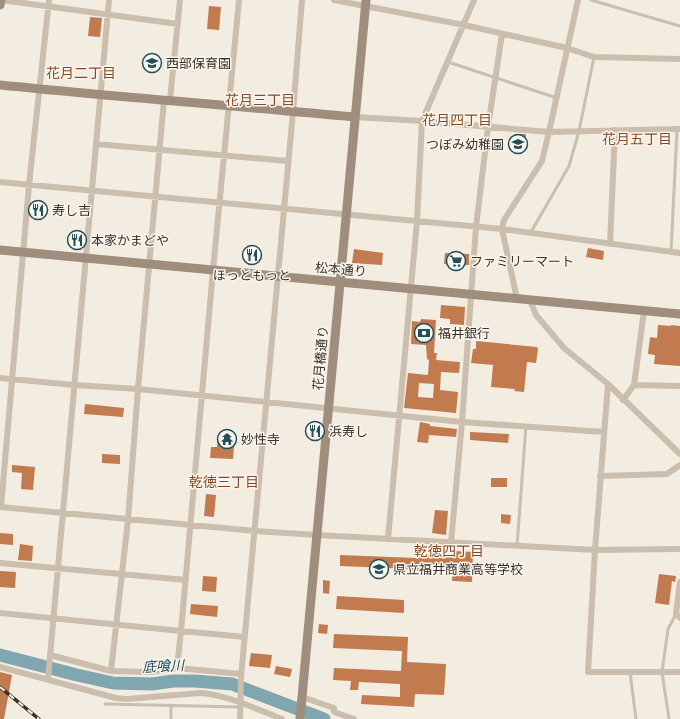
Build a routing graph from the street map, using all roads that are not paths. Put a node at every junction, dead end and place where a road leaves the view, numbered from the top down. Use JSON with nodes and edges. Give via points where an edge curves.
{"nodes":[{"id":1,"x":1,"y":0,"type":"edge"},
{"id":2,"x":109,"y":0,"type":"edge"},
{"id":3,"x":180,"y":0,"type":"edge"},
{"id":4,"x":239,"y":0,"type":"edge"},
{"id":5,"x":302,"y":0,"type":"edge"},
{"id":6,"x":334,"y":0,"type":"edge"},
{"id":7,"x":474,"y":0,"type":"edge"},
{"id":8,"x":578,"y":0,"type":"edge"},
{"id":9,"x":591,"y":0,"type":"edge"},
{"id":10,"x":48,"y":3,"type":"edge"},
{"id":11,"x":365,"y":3,"type":"edge"},
{"id":12,"x":0,"y":4,"type":"edge"},
{"id":13,"x":108,"y":15,"type":"junction"},
{"id":14,"x":178,"y":24,"type":"junction"},
{"id":15,"x":464,"y":25,"type":"junction"},
{"id":16,"x":680,"y":26,"type":"edge"},
{"id":17,"x":502,"y":34,"type":"junction"},
{"id":18,"x":567,"y":48,"type":"junction"},
{"id":19,"x":594,"y":57,"type":"junction"},
{"id":20,"x":680,"y":59,"type":"edge"},
{"id":21,"x":448,"y":62,"type":"junction"},
{"id":22,"x":496,"y":78,"type":"junction"},
{"id":23,"x":0,"y":85,"type":"edge"},
{"id":24,"x":39,"y":89,"type":"junction"},
{"id":25,"x":100,"y":95,"type":"junction"},
{"id":26,"x":556,"y":98,"type":"junction"},
{"id":27,"x":167,"y":100,"type":"junction"},
{"id":28,"x":228,"y":106,"type":"junction"},
{"id":29,"x":293,"y":112,"type":"junction"},
{"id":30,"x":355,"y":117,"type":"junction"},
{"id":31,"x":422,"y":121,"type":"junction"},
{"id":32,"x":488,"y":127,"type":"junction"},
{"id":33,"x":679,"y":129,"type":"edge"},
{"id":34,"x":615,"y":130,"type":"junction"},
{"id":35,"x":579,"y":131,"type":"junction"},
{"id":36,"x":550,"y":132,"type":"junction"},
{"id":37,"x":96,"y":144,"type":"junction"},
{"id":38,"x":160,"y":150,"type":"junction"},
{"id":39,"x":224,"y":155,"type":"junction"},
{"id":40,"x":288,"y":161,"type":"junction"},
{"id":41,"x":0,"y":182,"type":"edge"},
{"id":42,"x":29,"y":185,"type":"junction"},
{"id":43,"x":92,"y":191,"type":"junction"},
{"id":44,"x":155,"y":197,"type":"junction"},
{"id":45,"x":219,"y":203,"type":"junction"},
{"id":46,"x":284,"y":209,"type":"junction"},
{"id":47,"x":346,"y":215,"type":"junction"},
{"id":48,"x":417,"y":222,"type":"junction"},
{"id":49,"x":476,"y":227,"type":"junction"},
{"id":50,"x":502,"y":229,"type":"junction"},
{"id":51,"x":530,"y":233,"type":"junction"},
{"id":52,"x":610,"y":244,"type":"junction"},
{"id":53,"x":0,"y":250,"type":"edge"},
{"id":54,"x":671,"y":252,"type":"junction"},
{"id":55,"x":23,"y":253,"type":"junction"},
{"id":56,"x":680,"y":253,"type":"edge"},
{"id":57,"x":86,"y":258,"type":"junction"},
{"id":58,"x":149,"y":264,"type":"junction"},
{"id":59,"x":213,"y":270,"type":"junction"},
{"id":60,"x":277,"y":276,"type":"junction"},
{"id":61,"x":340,"y":282,"type":"junction"},
{"id":62,"x":411,"y":288,"type":"junction"},
{"id":63,"x":472,"y":295,"type":"junction"},
{"id":64,"x":517,"y":299,"type":"junction"},
{"id":65,"x":530,"y":300,"type":"junction"},
{"id":66,"x":644,"y":310,"type":"junction"},
{"id":67,"x":680,"y":314,"type":"edge"},
{"id":68,"x":0,"y":378,"type":"edge"},
{"id":69,"x":12,"y":379,"type":"junction"},
{"id":70,"x":608,"y":384,"type":"junction"},
{"id":71,"x":74,"y":385,"type":"junction"},
{"id":72,"x":634,"y":386,"type":"junction"},
{"id":73,"x":680,"y":386,"type":"edge"},
{"id":74,"x":138,"y":389,"type":"junction"},
{"id":75,"x":202,"y":396,"type":"junction"},
{"id":76,"x":623,"y":400,"type":"junction"},
{"id":77,"x":266,"y":402,"type":"junction"},
{"id":78,"x":329,"y":408,"type":"junction"},
{"id":79,"x":398,"y":414,"type":"junction"},
{"id":80,"x":462,"y":422,"type":"junction"},
{"id":81,"x":526,"y":426,"type":"junction"},
{"id":82,"x":604,"y":432,"type":"junction"},
{"id":83,"x":680,"y":454,"type":"edge"},
{"id":84,"x":680,"y":465,"type":"edge"},
{"id":85,"x":600,"y":476,"type":"junction"},
{"id":86,"x":1,"y":507,"type":"edge"},
{"id":87,"x":63,"y":513,"type":"junction"},
{"id":88,"x":128,"y":520,"type":"junction"},
{"id":89,"x":191,"y":525,"type":"junction"},
{"id":90,"x":255,"y":531,"type":"junction"},
{"id":91,"x":318,"y":535,"type":"junction"},
{"id":92,"x":388,"y":539,"type":"junction"},
{"id":93,"x":451,"y":543,"type":"junction"},
{"id":94,"x":517,"y":546,"type":"junction"},
{"id":95,"x":680,"y":549,"type":"edge"},
{"id":96,"x":595,"y":550,"type":"junction"},
{"id":97,"x":0,"y":563,"type":"edge"},
{"id":98,"x":58,"y":568,"type":"junction"},
{"id":99,"x":122,"y":574,"type":"junction"},
{"id":100,"x":186,"y":580,"type":"junction"},
{"id":101,"x":680,"y":582,"type":"edge"},
{"id":102,"x":0,"y":613,"type":"edge"},
{"id":103,"x":678,"y":616,"type":"edge"},
{"id":104,"x":54,"y":618,"type":"junction"},
{"id":105,"x":117,"y":625,"type":"junction"},
{"id":106,"x":181,"y":631,"type":"junction"},
{"id":107,"x":245,"y":637,"type":"junction"},
{"id":108,"x":50,"y":654,"type":"junction"},
{"id":109,"x":0,"y":667,"type":"edge"},
{"id":110,"x":177,"y":668,"type":"junction"},
{"id":111,"x":111,"y":671,"type":"junction"},
{"id":112,"x":630,"y":672,"type":"junction"},
{"id":113,"x":662,"y":672,"type":"junction"},
{"id":114,"x":680,"y":672,"type":"edge"},
{"id":115,"x":241,"y":675,"type":"junction"},
{"id":116,"x":48,"y":679,"type":"junction"},
{"id":117,"x":302,"y":699,"type":"junction"},
{"id":118,"x":240,"y":702,"type":"junction"},
{"id":119,"x":105,"y":704,"type":"dead end"},
{"id":120,"x":172,"y":705,"type":"junction"},
{"id":121,"x":171,"y":719,"type":"edge"},
{"id":122,"x":240,"y":719,"type":"edge"},
{"id":123,"x":282,"y":719,"type":"edge"},
{"id":124,"x":300,"y":719,"type":"edge"},
{"id":125,"x":354,"y":719,"type":"edge"},
{"id":126,"x":636,"y":719,"type":"edge"},
{"id":127,"x":669,"y":719,"type":"edge"}],
"edges":[{"from":1,"to":10,"type":"street"},
{"from":1,"to":12,"type":"street"},
{"from":2,"to":13,"type":"street"},
{"from":3,"to":14,"type":"street"},
{"from":4,"to":28,"type":"street"},
{"from":5,"to":29,"type":"street"},
{"from":6,"to":11,"type":"street"},
{"from":7,"to":15,"type":"street"},
{"from":8,"to":18,"type":"street"},
{"from":9,"to":16,"type":"lane"},
{"from":10,"to":13,"type":"street"},
{"from":10,"to":24,"type":"street"},
{"from":11,"to":15,"type":"street"},
{"from":11,"to":30,"type":"street","name":"花月橋通り"},
{"from":13,"to":14,"type":"street"},
{"from":13,"to":25,"type":"street"},
{"from":14,"to":27,"type":"street"},
{"from":15,"to":17,"type":"street"},
{"from":15,"to":21,"type":"street"},
{"from":17,"to":18,"type":"street"},
{"from":17,"to":22,"type":"street"},
{"from":18,"to":19,"type":"street"},
{"from":18,"to":26,"type":"street"},
{"from":19,"to":20,"type":"street"},
{"from":19,"to":35,"type":"lane"},
{"from":21,"to":22,"type":"lane"},
{"from":21,"to":31,"type":"street"},
{"from":22,"to":26,"type":"lane"},
{"from":22,"to":32,"type":"street"},
{"from":23,"to":24,"type":"street"},
{"from":24,"to":25,"type":"street"},
{"from":24,"to":42,"type":"street"},
{"from":25,"to":27,"type":"street"},
{"from":25,"to":37,"type":"street"},
{"from":26,"to":36,"type":"street"},
{"from":27,"to":28,"type":"street"},
{"from":27,"to":38,"type":"street"},
{"from":28,"to":29,"type":"street"},
{"from":28,"to":39,"type":"street"},
{"from":29,"to":30,"type":"street"},
{"from":29,"to":40,"type":"street"},
{"from":30,"to":31,"type":"street"},
{"from":30,"to":47,"type":"street","name":"花月橋通り"},
{"from":31,"to":32,"type":"street"},
{"from":31,"to":48,"type":"street"},
{"from":32,"to":36,"type":"street"},
{"from":32,"to":49,"type":"street"},
{"from":33,"to":34,"type":"street"},
{"from":33,"to":54,"type":"lane"},
{"from":34,"to":35,"type":"street"},
{"from":34,"to":52,"type":"street"},
{"from":35,"to":36,"type":"street"},
{"from":35,"to":51,"type":"lane","via":[[569,166]]},
{"from":36,"to":50,"type":"street","via":[[542,161],[504,220]]},
{"from":37,"to":38,"type":"street"},
{"from":37,"to":43,"type":"street"},
{"from":38,"to":39,"type":"street"},
{"from":38,"to":44,"type":"street"},
{"from":39,"to":40,"type":"street"},
{"from":39,"to":45,"type":"street"},
{"from":40,"to":46,"type":"street"},
{"from":41,"to":42,"type":"street"},
{"from":42,"to":43,"type":"street"},
{"from":42,"to":55,"type":"street"},
{"from":43,"to":44,"type":"street"},
{"from":43,"to":57,"type":"street"},
{"from":44,"to":45,"type":"street"},
{"from":44,"to":58,"type":"street"},
{"from":45,"to":46,"type":"street"},
{"from":45,"to":59,"type":"street"},
{"from":46,"to":47,"type":"street"},
{"from":46,"to":60,"type":"street"},
{"from":47,"to":48,"type":"street"},
{"from":47,"to":61,"type":"street","name":"花月橋通り"},
{"from":48,"to":49,"type":"street"},
{"from":48,"to":62,"type":"street"},
{"from":49,"to":50,"type":"street"},
{"from":49,"to":63,"type":"street"},
{"from":50,"to":51,"type":"street"},
{"from":50,"to":64,"type":"street"},
{"from":51,"to":52,"type":"street"},
{"from":52,"to":54,"type":"street"},
{"from":53,"to":55,"type":"street","name":"松本通り"},
{"from":54,"to":56,"type":"street"},
{"from":55,"to":57,"type":"street","name":"松本通り"},
{"from":55,"to":69,"type":"street"},
{"from":57,"to":58,"type":"street","name":"松本通り"},
{"from":57,"to":71,"type":"street"},
{"from":58,"to":59,"type":"street","name":"松本通り"},
{"from":58,"to":74,"type":"street"},
{"from":59,"to":60,"type":"street","name":"松本通り"},
{"from":59,"to":75,"type":"street"},
{"from":60,"to":61,"type":"street","name":"松本通り"},
{"from":60,"to":77,"type":"street"},
{"from":61,"to":62,"type":"street","name":"松本通り"},
{"from":61,"to":78,"type":"street","name":"花月橋通り"},
{"from":62,"to":63,"type":"street","name":"松本通り"},
{"from":62,"to":79,"type":"street"},
{"from":63,"to":64,"type":"street","name":"松本通り"},
{"from":63,"to":80,"type":"street"},
{"from":64,"to":65,"type":"street","name":"松本通り"},
{"from":65,"to":66,"type":"street","name":"松本通り"},
{"from":65,"to":70,"type":"street","via":[[536,315],[564,348]]},
{"from":66,"to":67,"type":"street","name":"松本通り"},
{"from":66,"to":72,"type":"street"},
{"from":68,"to":69,"type":"street"},
{"from":69,"to":71,"type":"street"},
{"from":69,"to":86,"type":"street"},
{"from":70,"to":76,"type":"street"},
{"from":70,"to":82,"type":"street"},
{"from":71,"to":74,"type":"street"},
{"from":71,"to":87,"type":"street"},
{"from":72,"to":73,"type":"street"},
{"from":72,"to":76,"type":"street"},
{"from":74,"to":75,"type":"street"},
{"from":74,"to":88,"type":"street"},
{"from":75,"to":77,"type":"street"},
{"from":75,"to":89,"type":"street"},
{"from":76,"to":83,"type":"street"},
{"from":77,"to":78,"type":"street"},
{"from":77,"to":90,"type":"street"},
{"from":78,"to":79,"type":"street"},
{"from":78,"to":91,"type":"street","name":"花月橋通り"},
{"from":79,"to":80,"type":"street"},
{"from":79,"to":92,"type":"street"},
{"from":80,"to":81,"type":"street"},
{"from":80,"to":93,"type":"street"},
{"from":81,"to":82,"type":"street"},
{"from":81,"to":94,"type":"lane"},
{"from":82,"to":85,"type":"street"},
{"from":84,"to":85,"type":"street","via":[[667,474]]},
{"from":85,"to":96,"type":"street"},
{"from":86,"to":87,"type":"street"},
{"from":87,"to":88,"type":"street"},
{"from":87,"to":98,"type":"street"},
{"from":88,"to":89,"type":"street"},
{"from":88,"to":99,"type":"street"},
{"from":89,"to":90,"type":"street"},
{"from":89,"to":100,"type":"street"},
{"from":90,"to":91,"type":"street"},
{"from":90,"to":107,"type":"street"},
{"from":91,"to":92,"type":"street"},
{"from":91,"to":117,"type":"street","name":"花月橋通り"},
{"from":92,"to":93,"type":"street"},
{"from":93,"to":94,"type":"street"},
{"from":94,"to":96,"type":"street"},
{"from":95,"to":96,"type":"street"},
{"from":96,"to":112,"type":"street","via":[[588,672]]},
{"from":97,"to":98,"type":"street"},
{"from":98,"to":99,"type":"street"},
{"from":98,"to":104,"type":"street"},
{"from":99,"to":100,"type":"street"},
{"from":99,"to":105,"type":"street"},
{"from":100,"to":106,"type":"street"},
{"from":101,"to":103,"type":"street"},
{"from":102,"to":104,"type":"street"},
{"from":103,"to":113,"type":"lane","via":[[668,629]]},
{"from":104,"to":105,"type":"street"},
{"from":104,"to":108,"type":"street"},
{"from":105,"to":106,"type":"street"},
{"from":105,"to":111,"type":"street"},
{"from":106,"to":107,"type":"street"},
{"from":106,"to":110,"type":"street"},
{"from":107,"to":115,"type":"street"},
{"from":108,"to":111,"type":"street"},
{"from":108,"to":116,"type":"street"},
{"from":109,"to":116,"type":"street"},
{"from":110,"to":111,"type":"street","via":[[151,672]]},
{"from":110,"to":115,"type":"street"},
{"from":112,"to":113,"type":"street"},
{"from":112,"to":126,"type":"lane"},
{"from":113,"to":114,"type":"street"},
{"from":113,"to":127,"type":"lane"},
{"from":115,"to":118,"type":"street"},
{"from":116,"to":118,"type":"street","via":[[116,698],[209,694]]},
{"from":117,"to":124,"type":"street","name":"花月橋通り"},
{"from":117,"to":125,"type":"street","via":[[334,708],[334,712]]},
{"from":118,"to":120,"type":"lane"},
{"from":118,"to":122,"type":"street"},
{"from":118,"to":123,"type":"street"},
{"from":119,"to":120,"type":"lane"},
{"from":120,"to":121,"type":"lane"}]}
